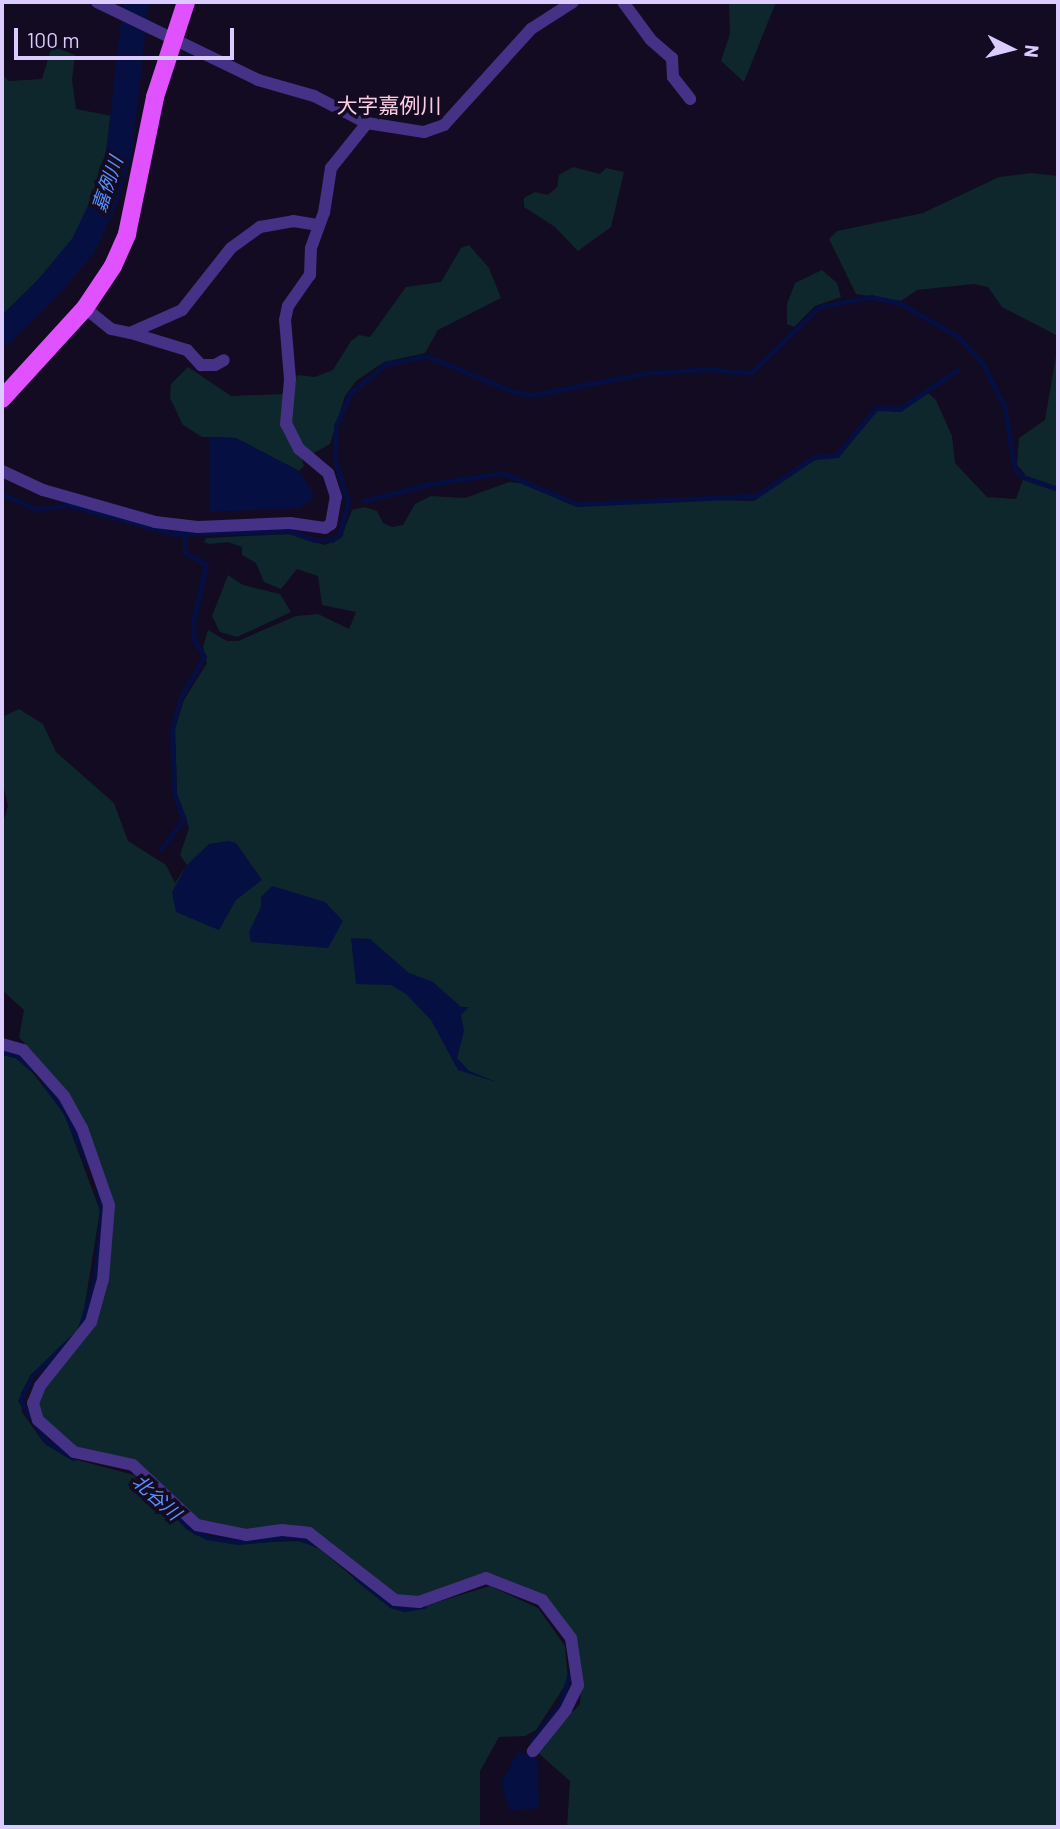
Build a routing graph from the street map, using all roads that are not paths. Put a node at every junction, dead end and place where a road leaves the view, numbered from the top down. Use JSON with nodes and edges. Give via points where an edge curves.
{"nodes":[{"id":1,"x":186,"y":2,"type":"edge"},
{"id":2,"x":573,"y":2,"type":"edge"},
{"id":3,"x":624,"y":2,"type":"edge"},
{"id":4,"x":100,"y":3,"type":"edge"},
{"id":5,"x":172,"y":36,"type":"junction"},
{"id":6,"x":690,"y":99,"type":"dead end"},
{"id":7,"x":367,"y":123,"type":"junction"},
{"id":8,"x":319,"y":225,"type":"junction"},
{"id":9,"x":85,"y":308,"type":"junction"},
{"id":10,"x":130,"y":333,"type":"junction"},
{"id":11,"x":224,"y":360,"type":"dead end"},
{"id":12,"x":2,"y":399,"type":"edge"},
{"id":13,"x":2,"y":471,"type":"edge"},
{"id":14,"x":2,"y":1044,"type":"edge"},
{"id":15,"x":533,"y":1751,"type":"dead end"}],
"edges":[{"from":1,"to":5,"type":"main road"},
{"from":2,"to":7,"type":"street","via":[[531,29],[437,130]]},
{"from":3,"to":6,"type":"street","via":[[672,58],[673,77]]},
{"from":4,"to":5,"type":"street"},
{"from":5,"to":7,"type":"street","via":[[258,80],[314,96]]},
{"from":5,"to":9,"type":"main road","via":[[127,234],[113,266]]},
{"from":7,"to":8,"type":"street","via":[[331,168]]},
{"from":8,"to":10,"type":"street","via":[[293,221],[260,227],[231,248],[182,310]]},
{"from":8,"to":13,"type":"street","via":[[308,282],[288,306],[285,320],[290,379],[286,424],[299,449],[328,473],[336,497],[331,524],[325,528],[290,523],[185,526],[155,522],[43,490]]},
{"from":9,"to":10,"type":"street","via":[[111,329]]},
{"from":9,"to":12,"type":"main road"},
{"from":10,"to":11,"type":"street","via":[[187,350],[201,365]]},
{"from":14,"to":15,"type":"street","via":[[23,1050],[64,1096],[82,1128],[109,1205],[103,1279],[91,1322],[40,1387],[33,1403],[38,1420],[74,1452],[133,1465],[197,1525],[246,1535],[282,1530],[309,1534],[395,1600],[419,1602],[486,1578],[542,1601],[571,1638],[578,1685],[566,1710]]}]}
